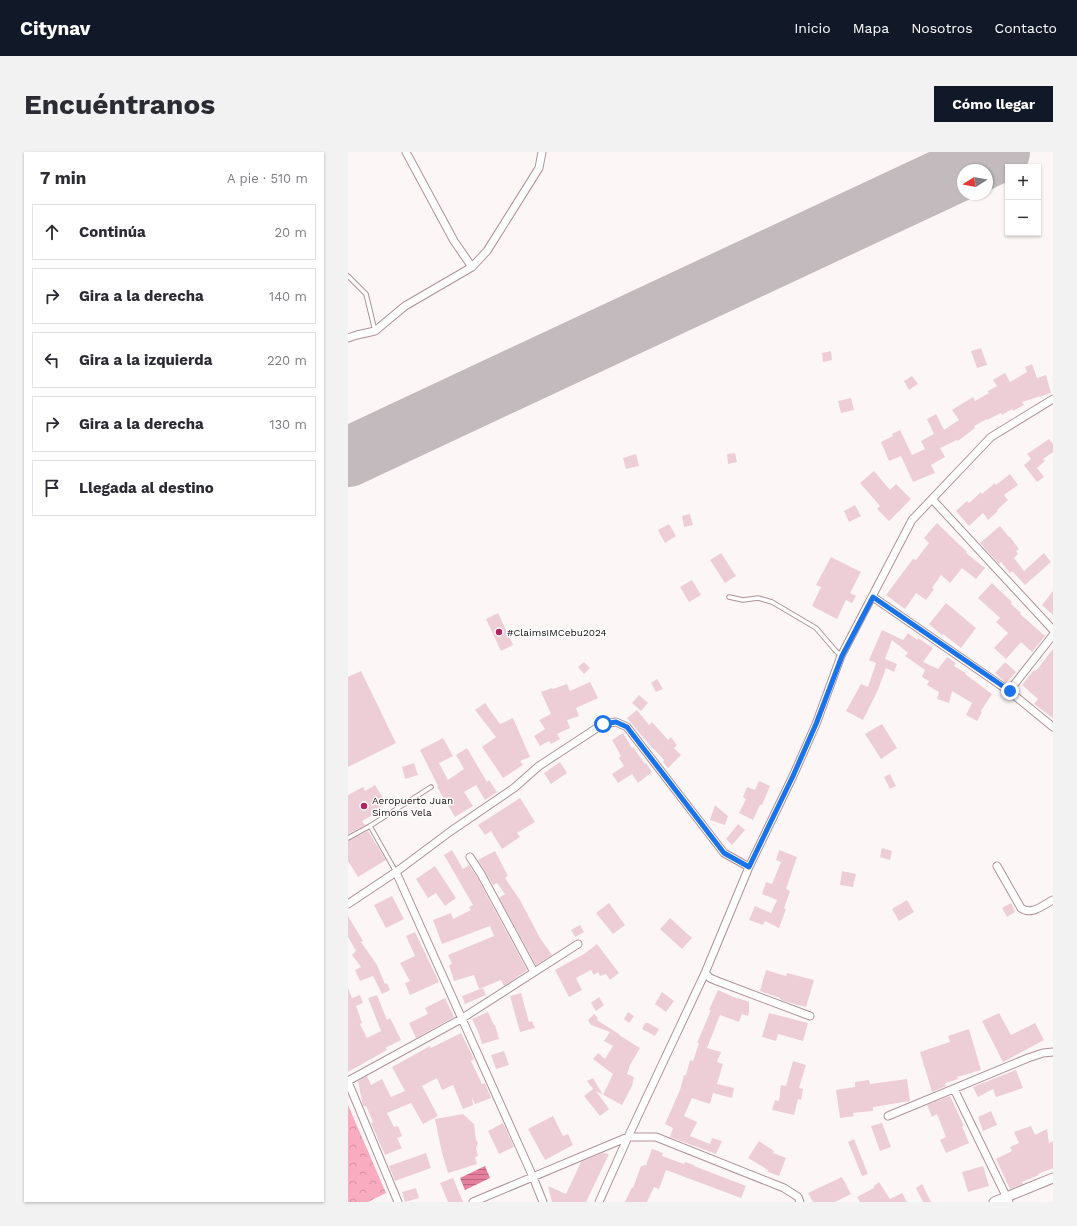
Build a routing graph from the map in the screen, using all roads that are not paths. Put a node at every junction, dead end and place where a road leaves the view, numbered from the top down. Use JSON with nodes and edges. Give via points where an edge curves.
{"nodes":[{"id":1,"x":406,"y":152,"type":"edge"},
{"id":2,"x":542,"y":152,"type":"edge"},
{"id":3,"x":472,"y":267,"type":"junction"},
{"id":4,"x":348,"y":276,"type":"edge"},
{"id":5,"x":375,"y":330,"type":"junction"},
{"id":6,"x":348,"y":338,"type":"edge"},
{"id":7,"x":1053,"y":398,"type":"edge"},
{"id":8,"x":932,"y":499,"type":"junction"},
{"id":9,"x":729,"y":597,"type":"dead end"},
{"id":10,"x":873,"y":597,"type":"junction"},
{"id":11,"x":1053,"y":630,"type":"edge"},
{"id":12,"x":1053,"y":635,"type":"edge"},
{"id":13,"x":842,"y":656,"type":"junction"},
{"id":14,"x":1010,"y":691,"type":"junction"},
{"id":15,"x":1053,"y":726,"type":"edge"},
{"id":16,"x":430,"y":787,"type":"dead end"},
{"id":17,"x":370,"y":826,"type":"junction"},
{"id":18,"x":348,"y":838,"type":"edge"},
{"id":19,"x":470,"y":857,"type":"dead end"},
{"id":20,"x":997,"y":866,"type":"dead end"},
{"id":21,"x":749,"y":867,"type":"junction"},
{"id":22,"x":396,"y":872,"type":"junction"},
{"id":23,"x":1053,"y":900,"type":"edge"},
{"id":24,"x":348,"y":904,"type":"edge"},
{"id":25,"x":578,"y":944,"type":"dead end"},
{"id":26,"x":534,"y":972,"type":"junction"},
{"id":27,"x":705,"y":973,"type":"junction"},
{"id":28,"x":810,"y":1016,"type":"dead end"},
{"id":29,"x":461,"y":1019,"type":"junction"},
{"id":30,"x":1053,"y":1052,"type":"edge"},
{"id":31,"x":348,"y":1082,"type":"edge"},
{"id":32,"x":954,"y":1089,"type":"junction"},
{"id":33,"x":888,"y":1116,"type":"dead end"},
{"id":34,"x":628,"y":1137,"type":"junction"},
{"id":35,"x":533,"y":1177,"type":"junction"},
{"id":36,"x":1053,"y":1178,"type":"edge"},
{"id":37,"x":1008,"y":1199,"type":"edge"},
{"id":38,"x":398,"y":1202,"type":"edge"},
{"id":39,"x":473,"y":1202,"type":"edge"},
{"id":40,"x":543,"y":1202,"type":"edge"},
{"id":41,"x":599,"y":1202,"type":"edge"},
{"id":42,"x":800,"y":1202,"type":"edge"},
{"id":43,"x":994,"y":1202,"type":"edge"}],
"edges":[{"from":1,"to":3,"type":"street","via":[[454,241]]},
{"from":2,"to":3,"type":"street","via":[[539,168],[487,250]]},
{"from":3,"to":5,"type":"street","via":[[405,306]]},
{"from":4,"to":5,"type":"lane","via":[[366,294]]},
{"from":5,"to":6,"type":"street"},
{"from":7,"to":8,"type":"street","via":[[991,437]]},
{"from":8,"to":10,"type":"street","via":[[912,520]]},
{"from":8,"to":11,"type":"street"},
{"from":9,"to":13,"type":"lane","via":[[743,600],[758,598],[772,602],[816,628]]},
{"from":10,"to":13,"type":"street"},
{"from":10,"to":14,"type":"street"},
{"from":12,"to":14,"type":"street"},
{"from":13,"to":21,"type":"street","via":[[816,724]]},
{"from":14,"to":15,"type":"street"},
{"from":16,"to":17,"type":"lane"},
{"from":17,"to":18,"type":"lane"},
{"from":17,"to":22,"type":"lane"},
{"from":19,"to":26,"type":"street"},
{"from":20,"to":23,"type":"street","via":[[1021,908],[1027,912]]},
{"from":21,"to":22,"type":"street","via":[[724,853],[627,727],[616,722],[603,724],[539,766],[514,788],[451,830]]},
{"from":21,"to":27,"type":"street"},
{"from":22,"to":24,"type":"street"},
{"from":22,"to":29,"type":"street"},
{"from":25,"to":26,"type":"street"},
{"from":26,"to":29,"type":"street"},
{"from":27,"to":28,"type":"street","via":[[717,981]]},
{"from":27,"to":34,"type":"street"},
{"from":29,"to":31,"type":"street"},
{"from":29,"to":35,"type":"street"},
{"from":30,"to":32,"type":"street","via":[[1028,1058]]},
{"from":31,"to":38,"type":"street"},
{"from":32,"to":33,"type":"street"},
{"from":32,"to":37,"type":"street"},
{"from":34,"to":35,"type":"street"},
{"from":34,"to":41,"type":"street"},
{"from":34,"to":42,"type":"street","via":[[656,1137],[784,1188],[798,1197]]},
{"from":35,"to":39,"type":"street"},
{"from":35,"to":40,"type":"street"},
{"from":36,"to":37,"type":"street"},
{"from":37,"to":43,"type":"street"}]}
